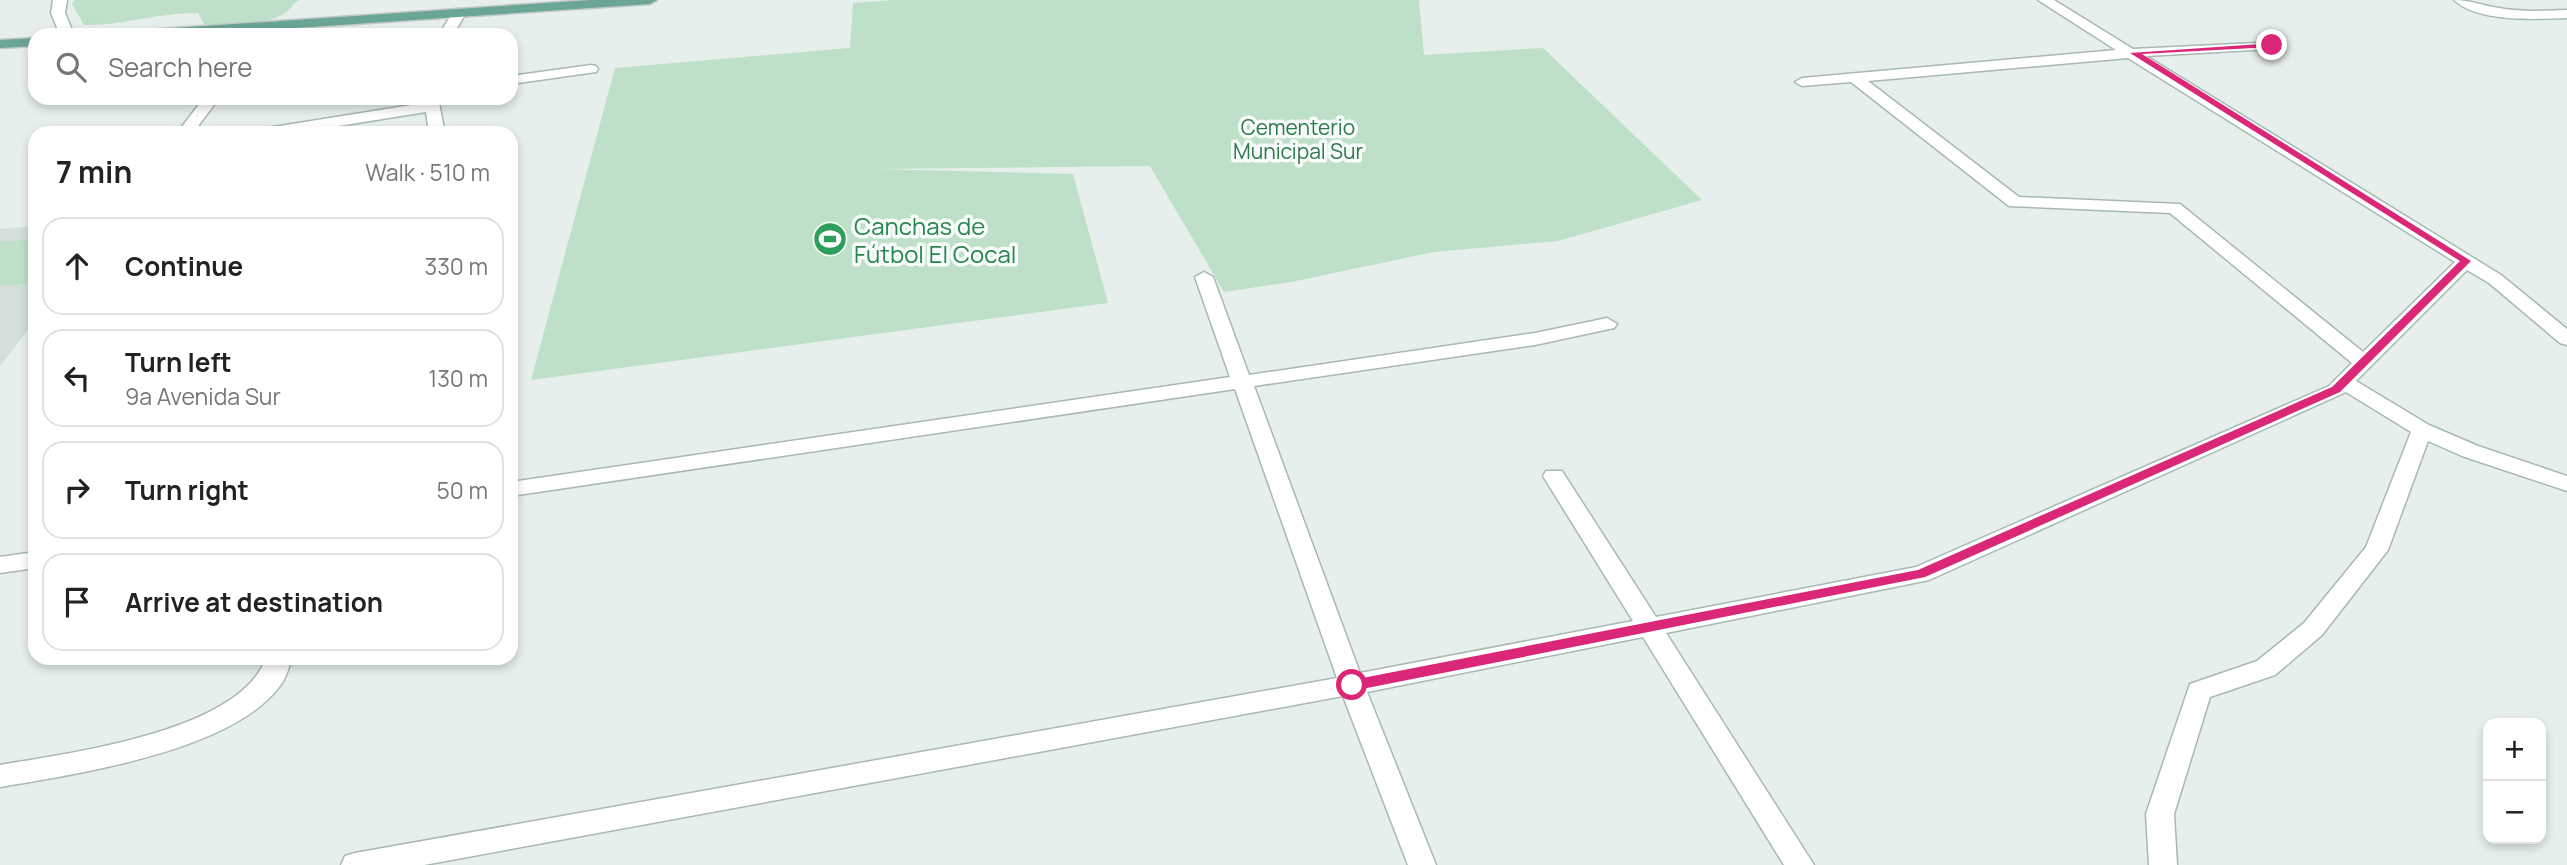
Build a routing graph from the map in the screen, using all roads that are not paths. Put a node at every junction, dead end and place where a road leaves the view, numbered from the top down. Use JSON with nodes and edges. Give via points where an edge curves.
{"nodes":[{"id":1,"x":60,"y":0,"type":"edge"},
{"id":2,"x":650,"y":0,"type":"edge"},
{"id":3,"x":2045,"y":0,"type":"edge"},
{"id":4,"x":2461,"y":0,"type":"edge"},
{"id":5,"x":2567,"y":7,"type":"edge"},
{"id":6,"x":2485,"y":10,"type":"junction"},
{"id":7,"x":458,"y":13,"type":"junction"},
{"id":8,"x":2567,"y":14,"type":"edge"},
{"id":9,"x":64,"y":28,"type":"edge"},
{"id":10,"x":294,"y":28,"type":"edge"},
{"id":11,"x":450,"y":28,"type":"edge"},
{"id":12,"x":28,"y":42,"type":"edge"},
{"id":13,"x":0,"y":44,"type":"edge"},
{"id":14,"x":2272,"y":45,"type":"dead end"},
{"id":15,"x":2133,"y":53,"type":"junction"},
{"id":16,"x":591,"y":69,"type":"dead end"},
{"id":17,"x":1856,"y":78,"type":"junction"},
{"id":18,"x":518,"y":79,"type":"edge"},
{"id":19,"x":1802,"y":82,"type":"dead end"},
{"id":20,"x":207,"y":105,"type":"edge"},
{"id":21,"x":416,"y":105,"type":"edge"},
{"id":22,"x":432,"y":105,"type":"edge"},
{"id":23,"x":190,"y":126,"type":"edge"},
{"id":24,"x":304,"y":126,"type":"edge"},
{"id":25,"x":436,"y":126,"type":"edge"},
{"id":26,"x":2466,"y":261,"type":"junction"},
{"id":27,"x":1204,"y":277,"type":"dead end"},
{"id":28,"x":1607,"y":324,"type":"dead end"},
{"id":29,"x":2567,"y":339,"type":"edge"},
{"id":30,"x":2364,"y":363,"type":"junction"},
{"id":31,"x":1241,"y":380,"type":"junction"},
{"id":32,"x":2344,"y":382,"type":"junction"},
{"id":33,"x":2422,"y":430,"type":"junction"},
{"id":34,"x":1554,"y":476,"type":"dead end"},
{"id":35,"x":2567,"y":484,"type":"edge"},
{"id":36,"x":518,"y":488,"type":"edge"},
{"id":37,"x":28,"y":560,"type":"edge"},
{"id":38,"x":0,"y":565,"type":"edge"},
{"id":39,"x":1649,"y":627,"type":"junction"},
{"id":40,"x":277,"y":665,"type":"edge"},
{"id":41,"x":1352,"y":685,"type":"junction"},
{"id":42,"x":0,"y":776,"type":"edge"},
{"id":43,"x":355,"y":865,"type":"edge"},
{"id":44,"x":1422,"y":865,"type":"edge"},
{"id":45,"x":1800,"y":865,"type":"edge"},
{"id":46,"x":2163,"y":865,"type":"edge"}],
"edges":[{"from":1,"to":9,"type":"street","via":[[58,13]]},
{"from":2,"to":7,"type":"main road"},
{"from":3,"to":15,"type":"street"},
{"from":4,"to":6,"type":"street"},
{"from":5,"to":6,"type":"street"},
{"from":6,"to":8,"type":"street","via":[[2514,15]]},
{"from":7,"to":10,"type":"main road"},
{"from":7,"to":11,"type":"street"},
{"from":12,"to":13,"type":"main road"},
{"from":14,"to":15,"type":"street"},
{"from":15,"to":17,"type":"street"},
{"from":15,"to":26,"type":"street"},
{"from":16,"to":18,"type":"street"},
{"from":17,"to":19,"type":"street"},
{"from":17,"to":30,"type":"street","via":[[2015,202],[2174,208]]},
{"from":20,"to":23,"type":"street"},
{"from":21,"to":24,"type":"street"},
{"from":22,"to":25,"type":"street"},
{"from":26,"to":29,"type":"street"},
{"from":26,"to":30,"type":"street"},
{"from":27,"to":31,"type":"street"},
{"from":28,"to":31,"type":"street","via":[[1535,339]]},
{"from":30,"to":32,"type":"street"},
{"from":31,"to":36,"type":"street"},
{"from":31,"to":41,"type":"street"},
{"from":32,"to":33,"type":"street"},
{"from":32,"to":39,"type":"street","via":[[2336,390],[1921,574]]},
{"from":33,"to":35,"type":"street"},
{"from":33,"to":46,"type":"street","via":[[2376,550],[2313,629],[2266,668],[2199,691],[2160,814]]},
{"from":34,"to":39,"type":"street"},
{"from":37,"to":38,"type":"street"},
{"from":39,"to":41,"type":"street"},
{"from":39,"to":45,"type":"street"},
{"from":40,"to":42,"type":"street","via":[[272,678],[237,709],[178,737],[99,759]]},
{"from":41,"to":43,"type":"street"},
{"from":41,"to":44,"type":"street"}]}
